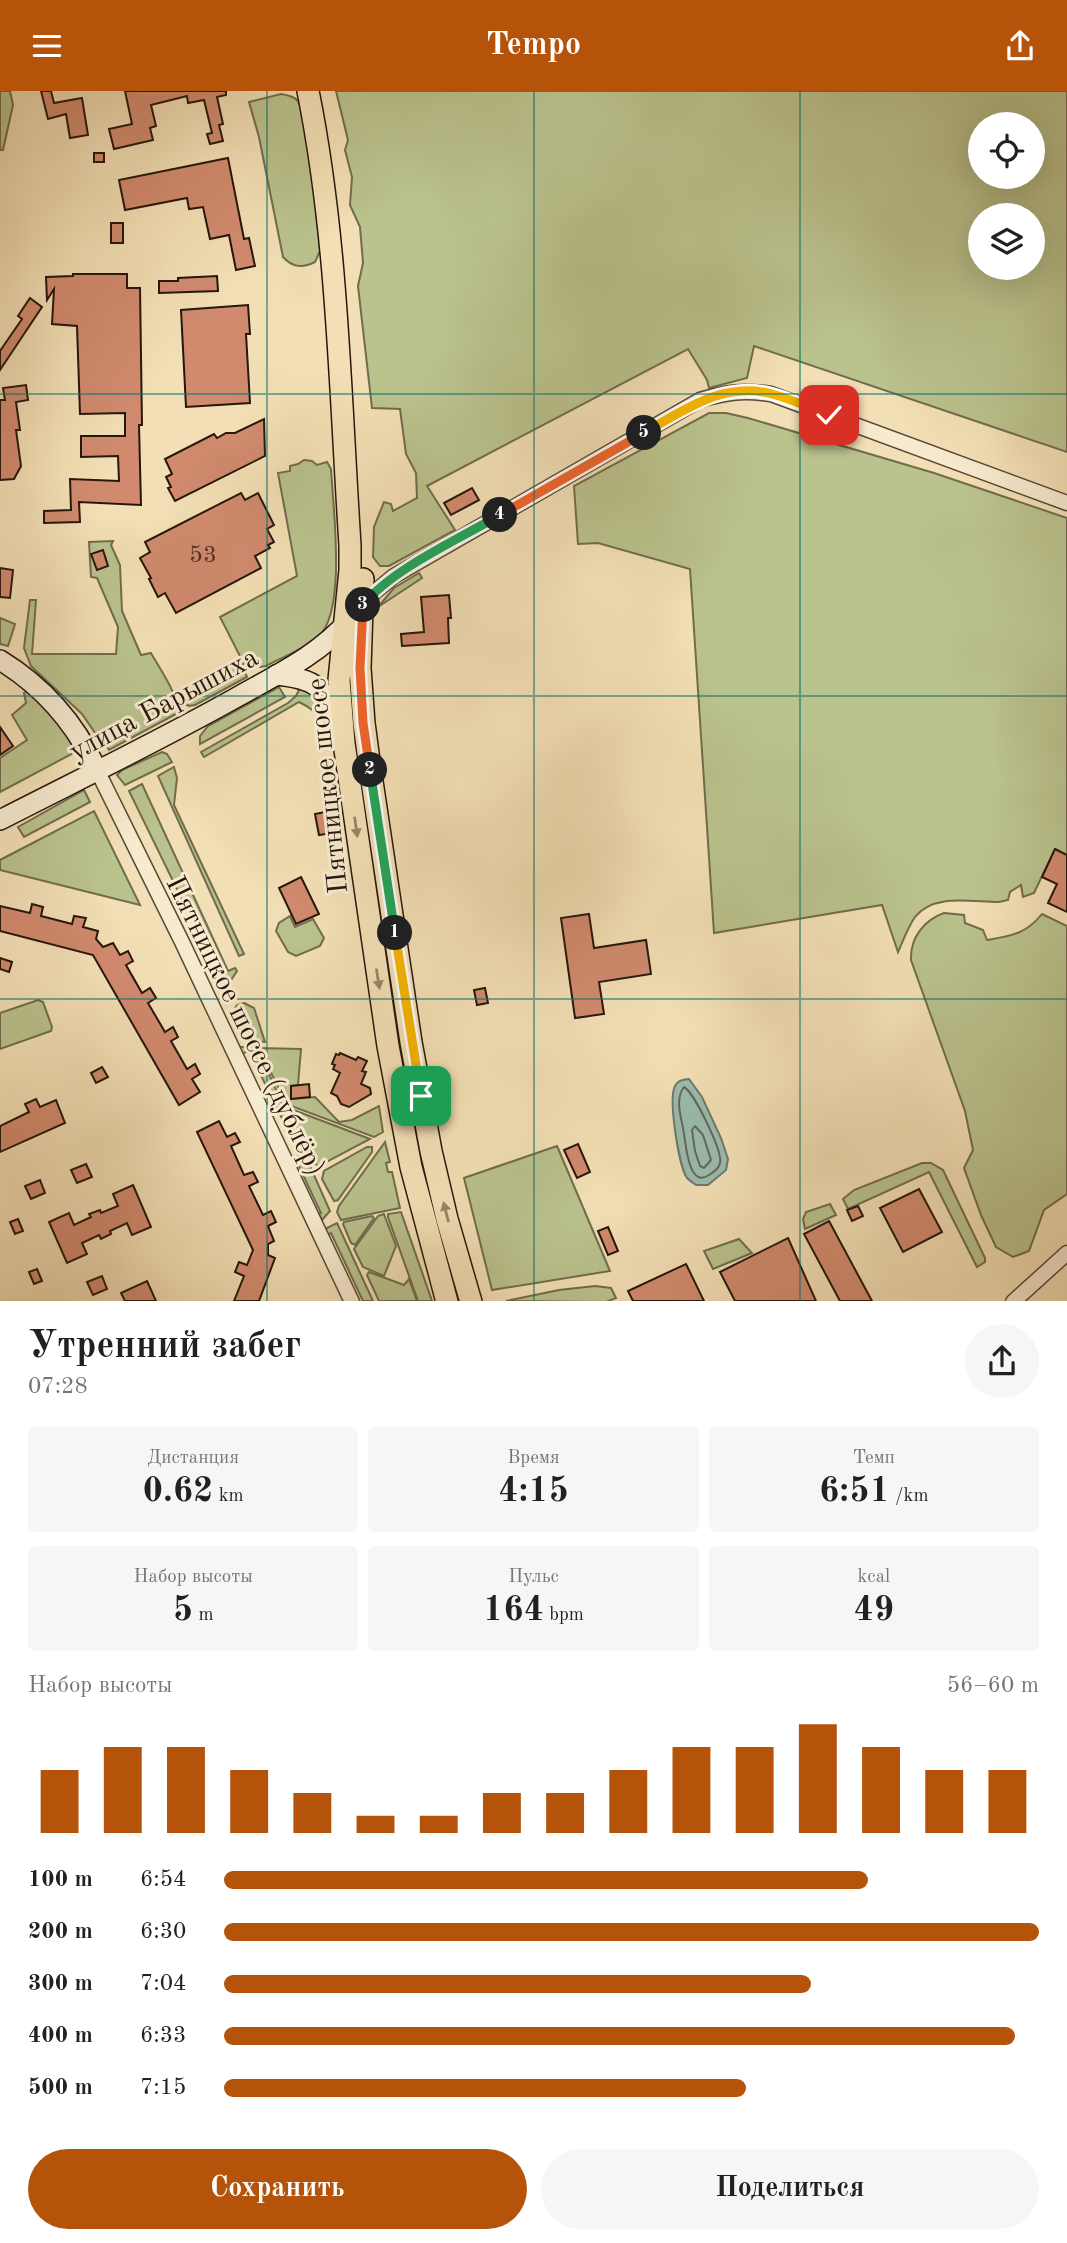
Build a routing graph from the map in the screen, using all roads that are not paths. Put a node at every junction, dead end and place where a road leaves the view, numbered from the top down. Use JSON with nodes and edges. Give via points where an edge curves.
{"nodes":[{"id":1,"x":308,"y":91,"type":"edge"},
{"id":2,"x":320,"y":91,"type":"edge"},
{"id":3,"x":1067,"y":503,"type":"edge"},
{"id":4,"x":362,"y":606,"type":"junction"},
{"id":5,"x":339,"y":636,"type":"junction"},
{"id":6,"x":0,"y":660,"type":"edge"},
{"id":7,"x":360,"y":668,"type":"junction"},
{"id":8,"x":276,"y":675,"type":"junction"},
{"id":9,"x":344,"y":743,"type":"junction"},
{"id":10,"x":97,"y":770,"type":"junction"},
{"id":11,"x":0,"y":820,"type":"edge"},
{"id":12,"x":455,"y":1247,"type":"junction"},
{"id":13,"x":1067,"y":1253,"type":"edge"},
{"id":14,"x":352,"y":1301,"type":"edge"},
{"id":15,"x":447,"y":1301,"type":"edge"},
{"id":16,"x":471,"y":1301,"type":"edge"},
{"id":17,"x":481,"y":1301,"type":"edge"},
{"id":18,"x":1013,"y":1301,"type":"edge"}],
"edges":[{"from":1,"to":5,"type":"main road","name":"Пятницкое шоссе","via":[[326,212],[350,545]]},
{"from":2,"to":4,"type":"main road","name":"Пятницкое шоссе","via":[[344,281]]},
{"from":3,"to":4,"type":"street","via":[[771,394],[726,392],[700,400],[405,570]]},
{"from":4,"to":5,"type":"main road","name":"улица Барышиха"},
{"from":4,"to":7,"type":"main road","name":"Пятницкое шоссе"},
{"from":5,"to":7,"type":"main road","via":[[353,647]]},
{"from":5,"to":8,"type":"main road","name":"улица Барышиха"},
{"from":5,"to":9,"type":"main road","name":"Пятницкое шоссе"},
{"from":6,"to":10,"type":"main road","via":[[66,717]]},
{"from":12,"to":7,"type":"main road","name":"Пятницкое шоссе","one_way":true,"via":[[411,1042],[363,723]]},
{"from":8,"to":9,"type":"main road","via":[[304,679],[321,690]]},
{"from":8,"to":10,"type":"main road","name":"улица Барышиха"},
{"from":9,"to":15,"type":"main road","name":"Пятницкое шоссе","one_way":true,"via":[[388,1046],[411,1167]]},
{"from":10,"to":11,"type":"main road","name":"улица Барышиха"},
{"from":10,"to":14,"type":"street","name":"Пятницкое шоссе (дублёр)"},
{"from":12,"to":16,"type":"main road","name":"Пятницкое шоссе"},
{"from":12,"to":17,"type":"street"},
{"from":13,"to":18,"type":"street"}]}
